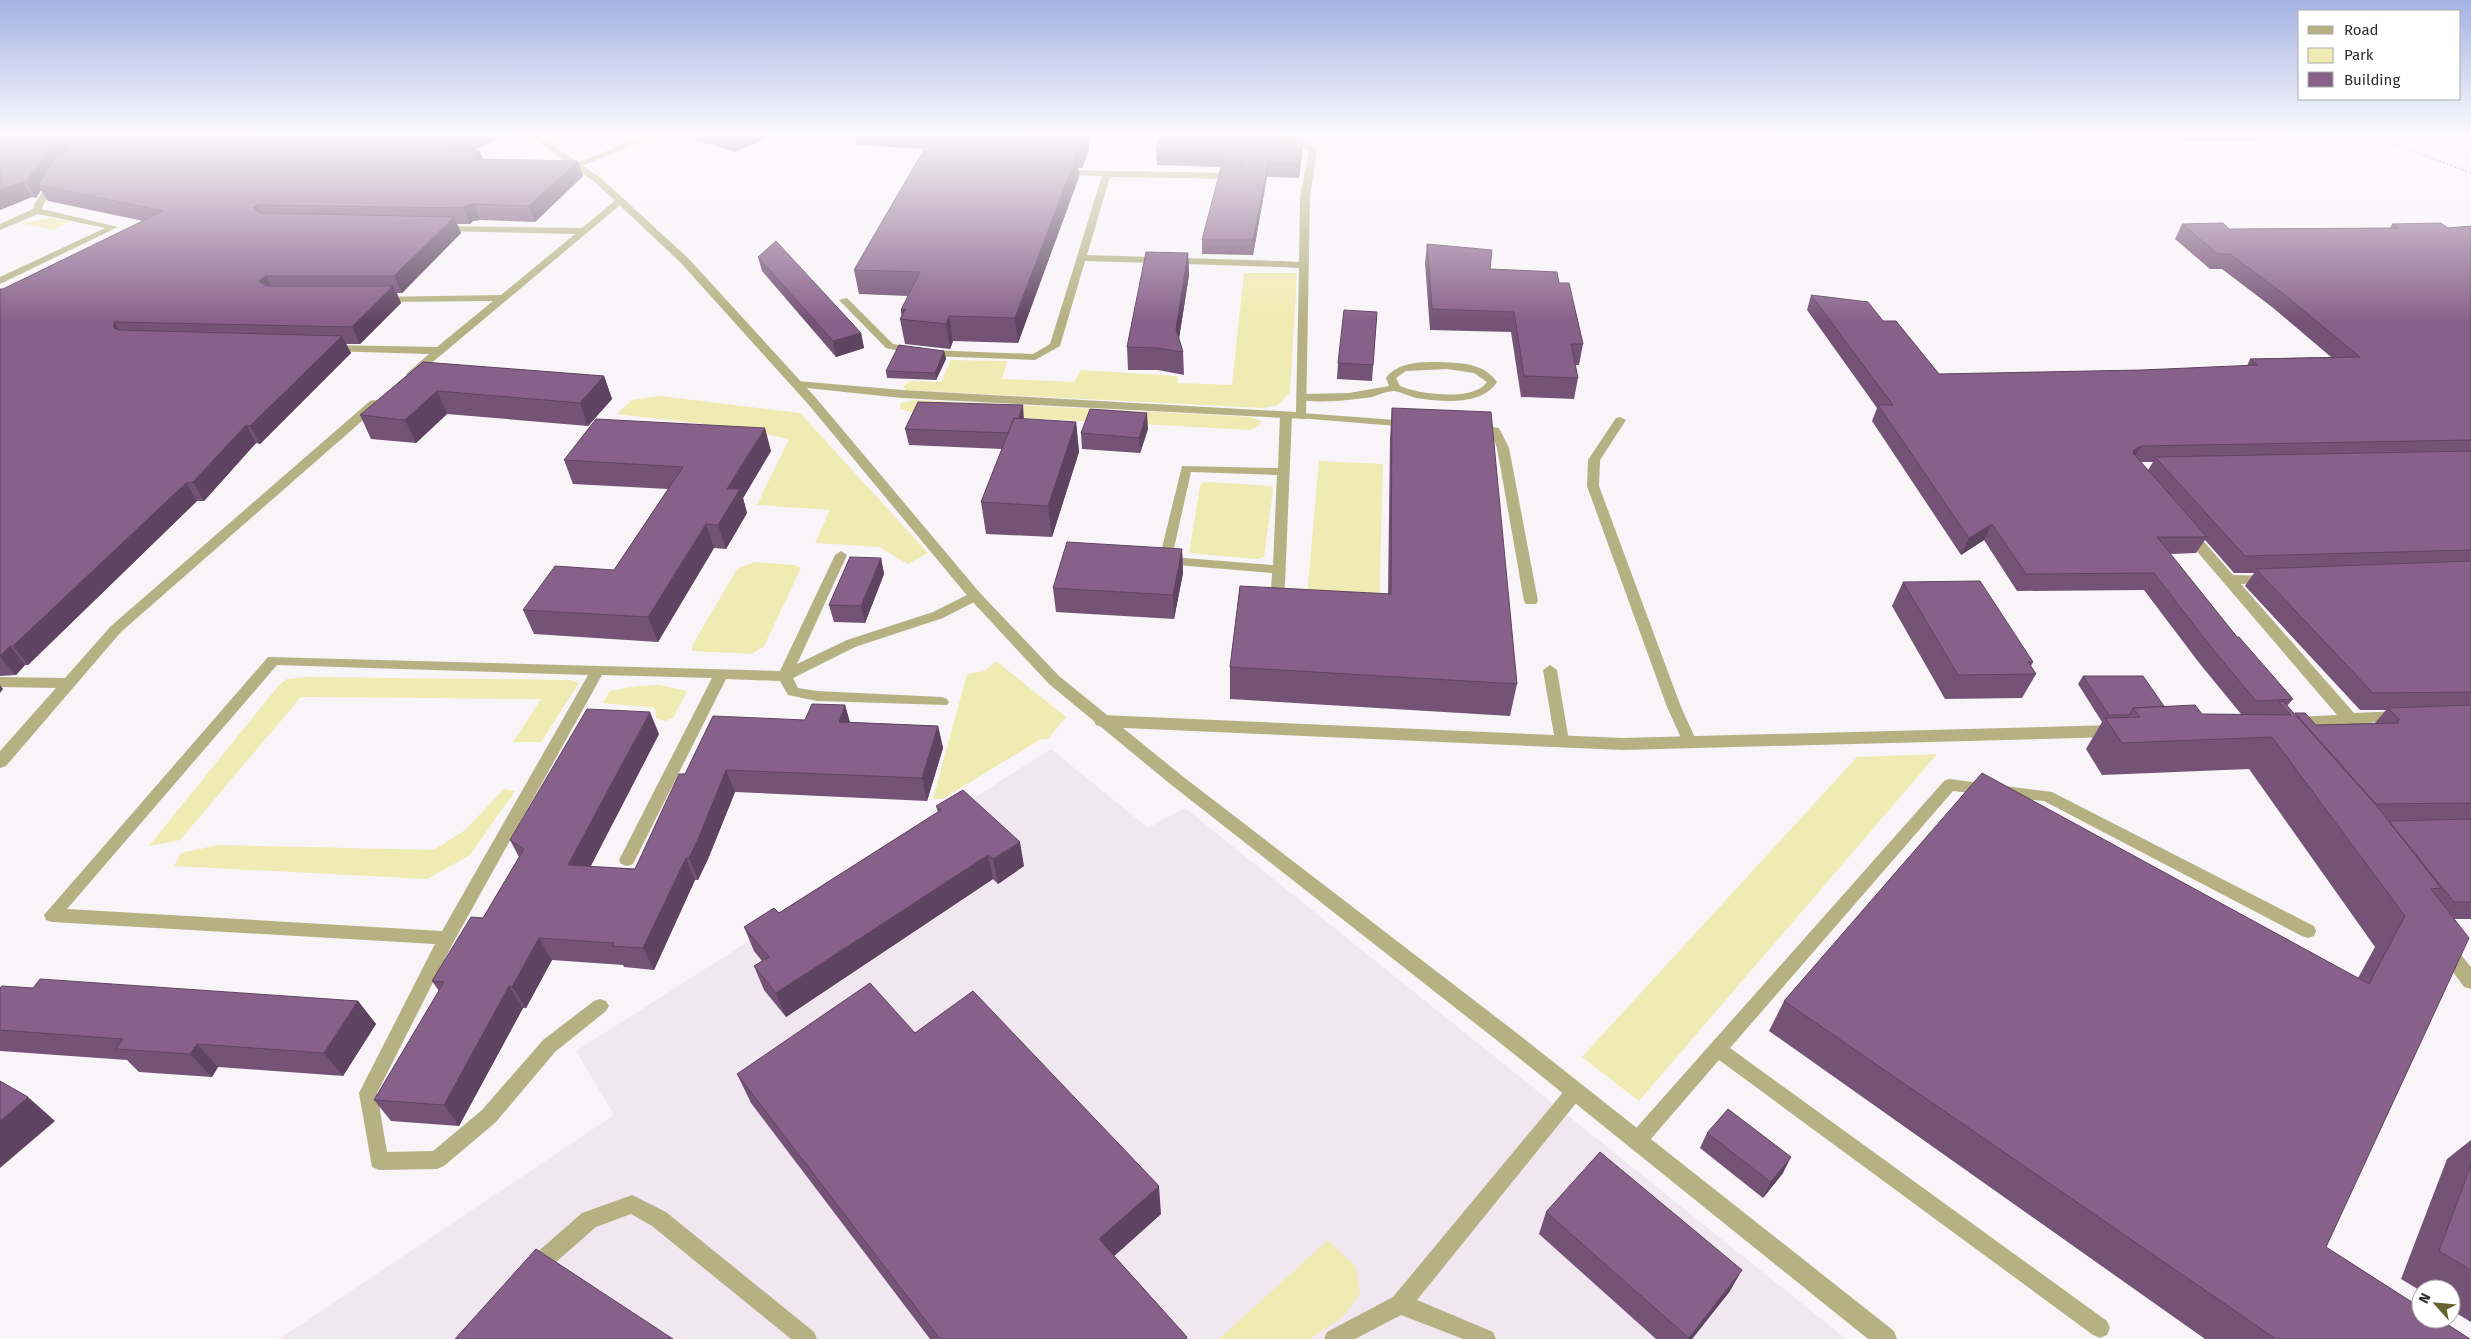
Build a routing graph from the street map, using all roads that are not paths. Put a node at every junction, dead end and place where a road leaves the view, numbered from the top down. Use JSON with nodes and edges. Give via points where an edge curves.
{"nodes":[{"id":1,"x":45,"y":196,"type":"edge"},
{"id":2,"x":615,"y":196,"type":"edge"},
{"id":3,"x":1100,"y":196,"type":"edge"},
{"id":4,"x":1305,"y":196,"type":"edge"},
{"id":5,"x":620,"y":201,"type":"junction"},
{"id":6,"x":38,"y":208,"type":"junction"},
{"id":7,"x":0,"y":227,"type":"edge"},
{"id":8,"x":425,"y":228,"type":"edge"},
{"id":9,"x":582,"y":231,"type":"junction"},
{"id":10,"x":1081,"y":258,"type":"junction"},
{"id":11,"x":1280,"y":264,"type":"joint"},
{"id":12,"x":1305,"y":265,"type":"junction"},
{"id":13,"x":0,"y":281,"type":"edge"},
{"id":14,"x":504,"y":298,"type":"junction"},
{"id":15,"x":365,"y":299,"type":"edge"},
{"id":16,"x":844,"y":300,"type":"dead end"},
{"id":17,"x":315,"y":347,"type":"edge"},
{"id":18,"x":442,"y":351,"type":"junction"},
{"id":19,"x":403,"y":381,"type":"edge"},
{"id":20,"x":797,"y":384,"type":"junction"},
{"id":21,"x":1395,"y":388,"type":"junction"},
{"id":22,"x":388,"y":393,"type":"edge"},
{"id":23,"x":1302,"y":397,"type":"junction"},
{"id":24,"x":1286,"y":415,"type":"junction"},
{"id":25,"x":1302,"y":416,"type":"junction"},
{"id":26,"x":1620,"y":420,"type":"dead end"},
{"id":27,"x":1420,"y":425,"type":"edge"},
{"id":28,"x":1458,"y":426,"type":"edge"},
{"id":29,"x":1284,"y":472,"type":"junction"},
{"id":30,"x":2177,"y":520,"type":"edge"},
{"id":31,"x":841,"y":556,"type":"dead end"},
{"id":32,"x":1279,"y":570,"type":"junction"},
{"id":33,"x":2287,"y":578,"type":"edge"},
{"id":34,"x":2229,"y":580,"type":"junction"},
{"id":35,"x":975,"y":596,"type":"junction"},
{"id":36,"x":1531,"y":600,"type":"dead end"},
{"id":37,"x":1277,"y":608,"type":"edge"},
{"id":38,"x":852,"y":643,"type":"joint"},
{"id":39,"x":598,"y":669,"type":"junction"},
{"id":40,"x":1550,"y":670,"type":"dead end"},
{"id":41,"x":722,"y":673,"type":"junction"},
{"id":42,"x":785,"y":676,"type":"junction"},
{"id":43,"x":0,"y":682,"type":"edge"},
{"id":44,"x":70,"y":684,"type":"junction"},
{"id":45,"x":942,"y":702,"type":"dead end"},
{"id":46,"x":2415,"y":716,"type":"edge"},
{"id":47,"x":2349,"y":718,"type":"junction"},
{"id":48,"x":1102,"y":721,"type":"junction"},
{"id":49,"x":2274,"y":724,"type":"edge"},
{"id":50,"x":2126,"y":731,"type":"edge"},
{"id":51,"x":1562,"y":741,"type":"junction"},
{"id":52,"x":1690,"y":742,"type":"junction"},
{"id":53,"x":0,"y":762,"type":"edge"},
{"id":54,"x":627,"y":860,"type":"dead end"},
{"id":55,"x":2308,"y":931,"type":"dead end"},
{"id":56,"x":2435,"y":934,"type":"edge"},
{"id":57,"x":447,"y":938,"type":"junction"},
{"id":58,"x":2471,"y":982,"type":"edge"},
{"id":59,"x":600,"y":1006,"type":"dead end"},
{"id":60,"x":1718,"y":1049,"type":"junction"},
{"id":61,"x":1575,"y":1092,"type":"junction"},
{"id":62,"x":1637,"y":1141,"type":"junction"},
{"id":63,"x":520,"y":1283,"type":"edge"},
{"id":64,"x":1400,"y":1304,"type":"junction"},
{"id":65,"x":2100,"y":1328,"type":"dead end"},
{"id":66,"x":807,"y":1339,"type":"edge"},
{"id":67,"x":1334,"y":1339,"type":"edge"},
{"id":68,"x":1486,"y":1339,"type":"edge"},
{"id":69,"x":1886,"y":1339,"type":"edge"}],
"edges":[{"from":1,"to":6,"type":"street"},
{"from":2,"to":5,"type":"street"},
{"from":3,"to":10,"type":"lane"},
{"from":4,"to":12,"type":"street"},
{"from":5,"to":9,"type":"street"},
{"from":5,"to":20,"type":"street","via":[[685,261]]},
{"from":6,"to":7,"type":"lane"},
{"from":6,"to":13,"type":"lane","via":[[114,227]]},
{"from":8,"to":9,"type":"street"},
{"from":9,"to":14,"type":"street"},
{"from":10,"to":11,"type":"lane"},
{"from":10,"to":16,"type":"lane","via":[[1055,346],[1035,357],[928,353],[890,346]]},
{"from":11,"to":12,"type":"street"},
{"from":12,"to":23,"type":"street"},
{"from":14,"to":15,"type":"street"},
{"from":14,"to":18,"type":"street"},
{"from":17,"to":18,"type":"street"},
{"from":18,"to":19,"type":"street"},
{"from":20,"to":24,"type":"street","via":[[902,394]]},
{"from":20,"to":35,"type":"street"},
{"from":21,"to":21,"type":"lane","via":[[1391,378],[1394,374],[1416,367],[1473,368],[1489,376],[1492,382],[1492,388],[1487,392],[1468,396],[1410,395]]},
{"from":21,"to":23,"type":"lane","via":[[1365,396]]},
{"from":22,"to":44,"type":"street","via":[[116,629]]},
{"from":23,"to":25,"type":"street"},
{"from":24,"to":25,"type":"street"},
{"from":24,"to":29,"type":"lane"},
{"from":25,"to":27,"type":"lane"},
{"from":26,"to":52,"type":"lane","via":[[1594,460],[1594,486],[1674,707]]},
{"from":28,"to":36,"type":"lane","via":[[1495,430],[1502,448]]},
{"from":29,"to":32,"type":"lane"},
{"from":29,"to":32,"type":"lane","via":[[1186,468],[1165,560]]},
{"from":30,"to":34,"type":"street"},
{"from":31,"to":42,"type":"lane"},
{"from":32,"to":37,"type":"lane"},
{"from":33,"to":34,"type":"street"},
{"from":34,"to":47,"type":"street"},
{"from":35,"to":38,"type":"street","via":[[938,615]]},
{"from":35,"to":48,"type":"street","via":[[1054,680]]},
{"from":38,"to":42,"type":"lane"},
{"from":39,"to":41,"type":"lane"},
{"from":39,"to":57,"type":"lane"},
{"from":39,"to":57,"type":"lane","via":[[273,660],[52,915]]},
{"from":40,"to":51,"type":"lane"},
{"from":41,"to":42,"type":"lane"},
{"from":41,"to":54,"type":"lane"},
{"from":42,"to":45,"type":"lane","via":[[793,692],[817,696]]},
{"from":43,"to":44,"type":"street"},
{"from":44,"to":53,"type":"street"},
{"from":46,"to":47,"type":"street"},
{"from":47,"to":49,"type":"street"},
{"from":48,"to":51,"type":"street"},
{"from":48,"to":61,"type":"street"},
{"from":50,"to":52,"type":"street"},
{"from":51,"to":52,"type":"street","via":[[1623,744]]},
{"from":55,"to":60,"type":"lane","via":[[2047,796],[1949,785]]},
{"from":56,"to":58,"type":"street"},
{"from":57,"to":59,"type":"lane","via":[[368,1093],[379,1161],[437,1160],[489,1116],[550,1046]]},
{"from":60,"to":62,"type":"lane"},
{"from":60,"to":65,"type":"lane"},
{"from":61,"to":62,"type":"street"},
{"from":61,"to":64,"type":"lane"},
{"from":62,"to":69,"type":"street"},
{"from":63,"to":66,"type":"lane","via":[[589,1220],[632,1204],[659,1219]]},
{"from":64,"to":67,"type":"lane"},
{"from":64,"to":68,"type":"lane"}]}
